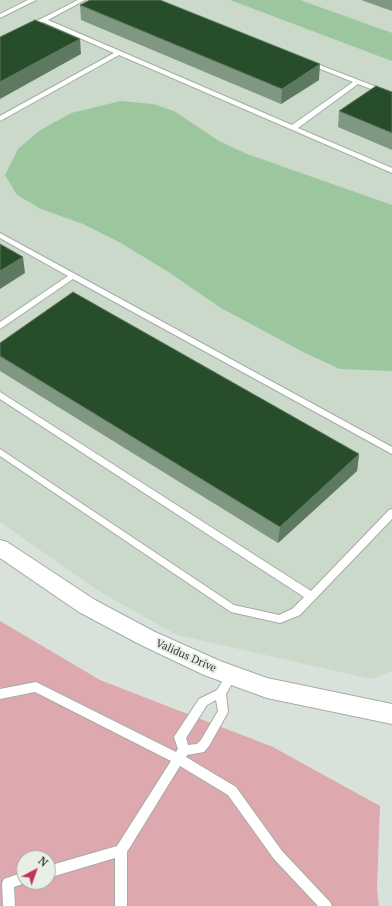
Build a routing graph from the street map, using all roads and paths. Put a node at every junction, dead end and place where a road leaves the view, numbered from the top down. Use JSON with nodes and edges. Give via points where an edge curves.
{"nodes":[{"id":1,"x":34,"y":0,"type":"edge"},
{"id":2,"x":82,"y":0,"type":"edge"},
{"id":3,"x":0,"y":16,"type":"edge"},
{"id":4,"x":43,"y":20,"type":"junction"},
{"id":5,"x":21,"y":30,"type":"edge"},
{"id":6,"x":119,"y":53,"type":"junction"},
{"id":7,"x":300,"y":59,"type":"edge"},
{"id":8,"x":357,"y":82,"type":"junction"},
{"id":9,"x":392,"y":95,"type":"edge"},
{"id":10,"x":0,"y":118,"type":"edge"},
{"id":11,"x":293,"y":128,"type":"junction"},
{"id":12,"x":392,"y":170,"type":"edge"},
{"id":13,"x":0,"y":235,"type":"edge"},
{"id":14,"x":73,"y":276,"type":"junction"},
{"id":15,"x":0,"y":326,"type":"edge"},
{"id":16,"x":0,"y":395,"type":"edge"},
{"id":17,"x":392,"y":451,"type":"edge"},
{"id":18,"x":0,"y":452,"type":"edge"},
{"id":19,"x":392,"y":513,"type":"edge"},
{"id":20,"x":0,"y":548,"type":"edge"},
{"id":21,"x":311,"y":596,"type":"junction"},
{"id":22,"x":226,"y":684,"type":"junction"},
{"id":23,"x":0,"y":694,"type":"edge"},
{"id":24,"x":392,"y":714,"type":"edge"},
{"id":25,"x":182,"y":755,"type":"junction"},
{"id":26,"x":121,"y":851,"type":"junction"},
{"id":27,"x":56,"y":870,"type":"edge"},
{"id":28,"x":16,"y":880,"type":"edge"},
{"id":29,"x":9,"y":906,"type":"edge"},
{"id":30,"x":121,"y":906,"type":"edge"},
{"id":31,"x":326,"y":906,"type":"edge"}],
"edges":[{"from":1,"to":3,"type":"lane"},
{"from":2,"to":4,"type":"lane"},
{"from":4,"to":5,"type":"lane"},
{"from":4,"to":6,"type":"lane"},
{"from":6,"to":10,"type":"lane"},
{"from":6,"to":11,"type":"lane"},
{"from":7,"to":8,"type":"lane"},
{"from":8,"to":9,"type":"lane"},
{"from":8,"to":11,"type":"lane"},
{"from":11,"to":12,"type":"lane"},
{"from":13,"to":14,"type":"lane"},
{"from":14,"to":15,"type":"lane"},
{"from":14,"to":17,"type":"lane"},
{"from":16,"to":21,"type":"lane"},
{"from":18,"to":21,"type":"lane","via":[[231,608],[280,619],[296,612]]},
{"from":19,"to":21,"type":"lane"},
{"from":20,"to":22,"type":"street","name":"Validus Drive","via":[[87,606],[147,638],[212,668]]},
{"from":22,"to":24,"type":"street","name":"Validus Drive","via":[[267,688]]},
{"from":22,"to":25,"type":"lane","via":[[203,702],[180,737]]},
{"from":22,"to":25,"type":"lane","via":[[223,711],[204,743],[200,749]]},
{"from":23,"to":25,"type":"lane","via":[[36,687]]},
{"from":25,"to":26,"type":"lane"},
{"from":25,"to":31,"type":"lane","via":[[232,792],[278,855]]},
{"from":26,"to":27,"type":"lane"},
{"from":26,"to":30,"type":"lane"},
{"from":28,"to":29,"type":"lane","via":[[8,883]]}]}
